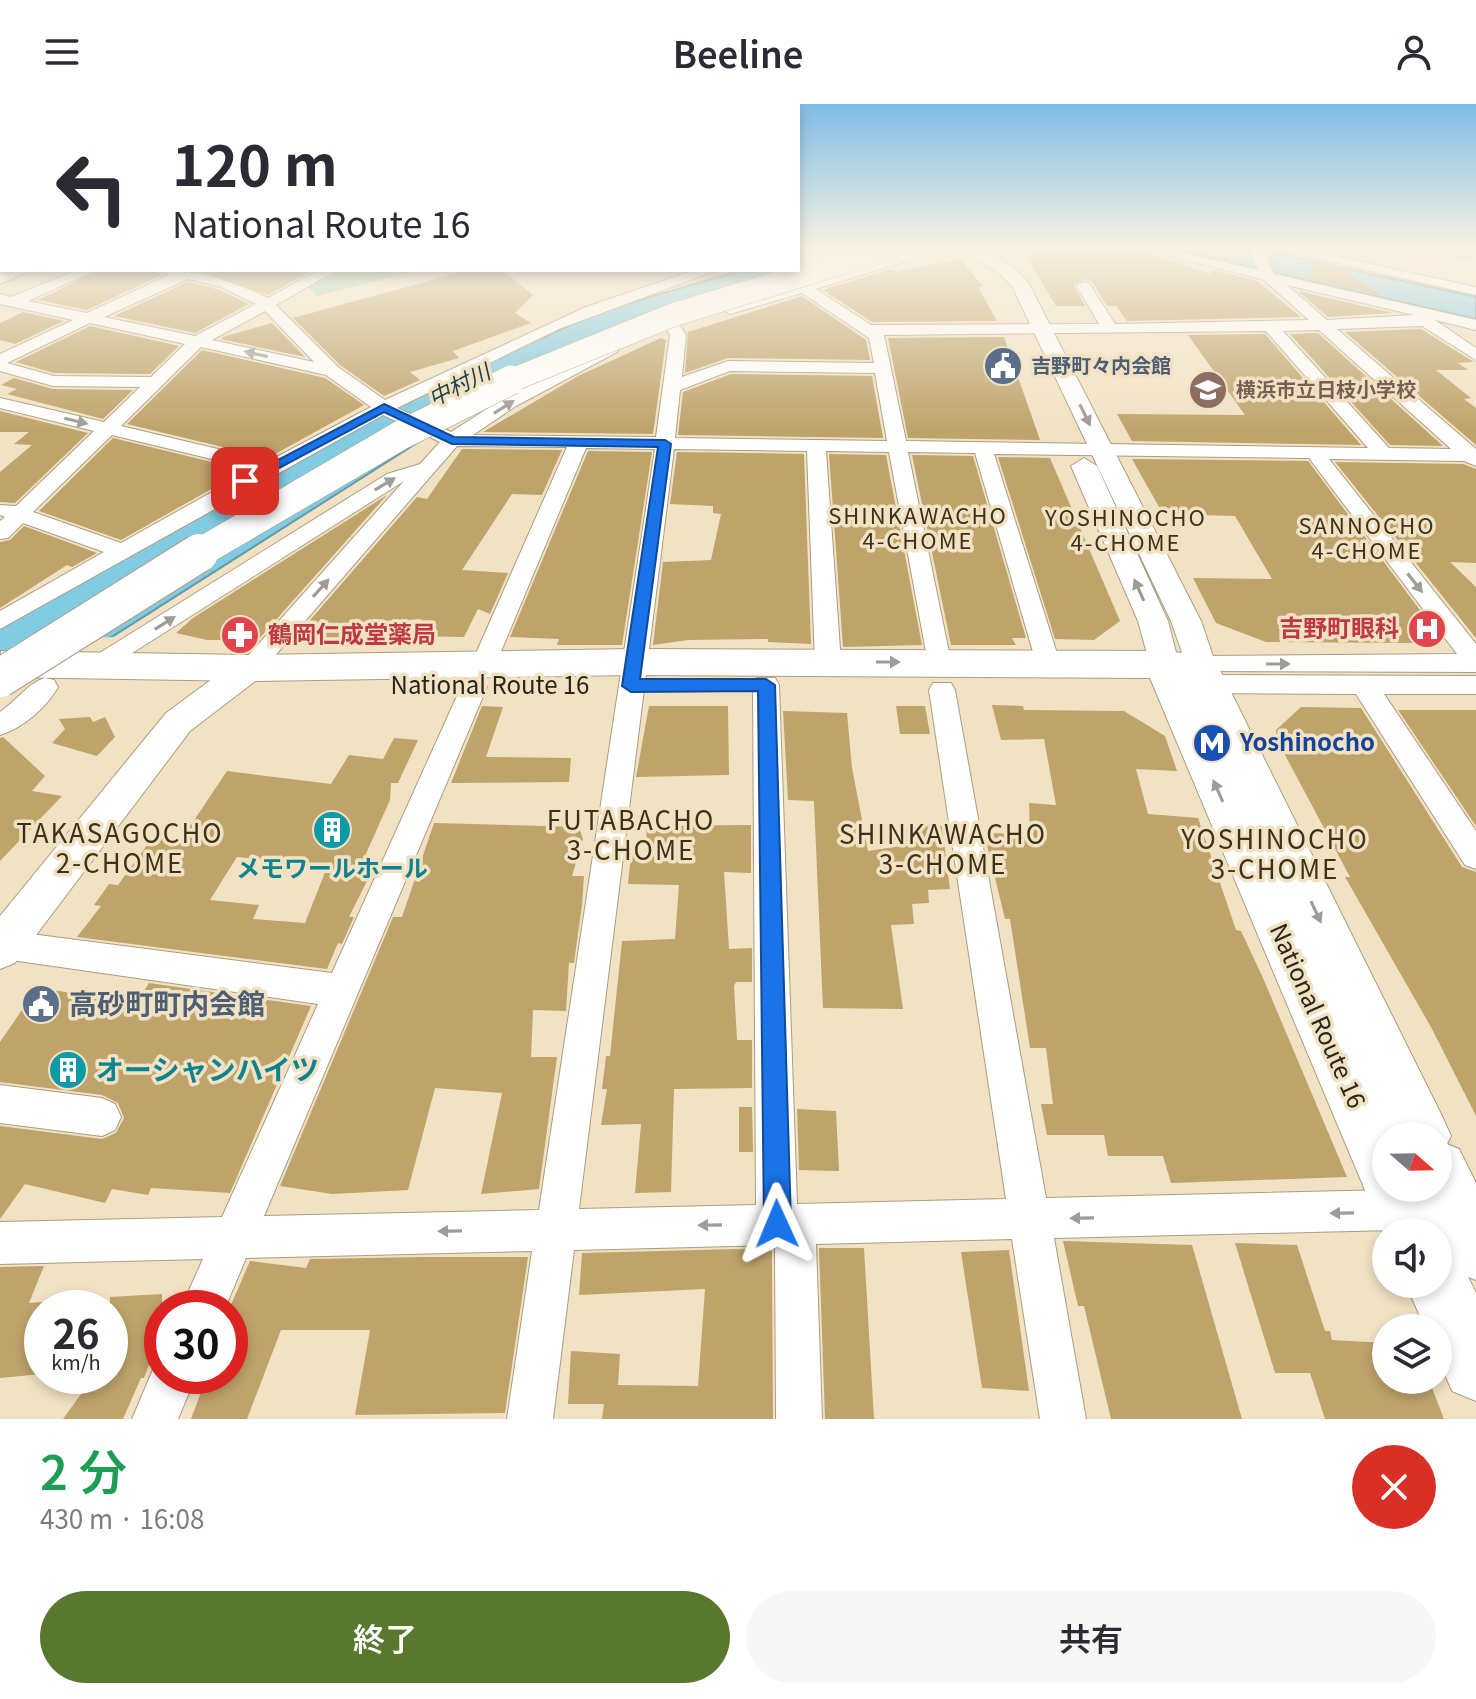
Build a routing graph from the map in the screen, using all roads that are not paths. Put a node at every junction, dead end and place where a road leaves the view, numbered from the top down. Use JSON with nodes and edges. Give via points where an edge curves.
{"nodes":[{"id":1,"x":43,"y":307,"type":"edge"},
{"id":2,"x":112,"y":307,"type":"edge"},
{"id":3,"x":256,"y":307,"type":"edge"},
{"id":4,"x":270,"y":307,"type":"edge"},
{"id":5,"x":592,"y":307,"type":"edge"},
{"id":6,"x":662,"y":307,"type":"edge"},
{"id":7,"x":698,"y":307,"type":"edge"},
{"id":8,"x":740,"y":307,"type":"edge"},
{"id":9,"x":835,"y":307,"type":"edge"},
{"id":10,"x":1020,"y":307,"type":"edge"},
{"id":11,"x":1026,"y":307,"type":"edge"},
{"id":12,"x":1097,"y":307,"type":"edge"},
{"id":13,"x":1303,"y":307,"type":"edge"},
{"id":14,"x":1404,"y":307,"type":"edge"},
{"id":15,"x":1411,"y":309,"type":"junction"},
{"id":16,"x":92,"y":317,"type":"junction"},
{"id":17,"x":1425,"y":321,"type":"junction"},
{"id":18,"x":1476,"y":325,"type":"edge"},
{"id":19,"x":1324,"y":326,"type":"junction"},
{"id":20,"x":673,"y":327,"type":"junction"},
{"id":21,"x":1033,"y":327,"type":"junction"},
{"id":22,"x":1109,"y":327,"type":"junction"},
{"id":23,"x":1271,"y":327,"type":"junction"},
{"id":24,"x":869,"y":330,"type":"junction"},
{"id":25,"x":198,"y":341,"type":"junction"},
{"id":26,"x":1476,"y":355,"type":"edge"},
{"id":27,"x":0,"y":363,"type":"edge"},
{"id":28,"x":883,"y":368,"type":"junction"},
{"id":29,"x":332,"y":371,"type":"junction"},
{"id":30,"x":158,"y":382,"type":"junction"},
{"id":31,"x":672,"y":387,"type":"junction"},
{"id":32,"x":0,"y":403,"type":"edge"},
{"id":33,"x":387,"y":410,"type":"junction"},
{"id":34,"x":108,"y":429,"type":"junction"},
{"id":35,"x":447,"y":438,"type":"junction"},
{"id":36,"x":578,"y":443,"type":"junction"},
{"id":37,"x":665,"y":444,"type":"junction"},
{"id":38,"x":816,"y":446,"type":"junction"},
{"id":39,"x":898,"y":447,"type":"junction"},
{"id":40,"x":983,"y":449,"type":"junction"},
{"id":41,"x":1090,"y":450,"type":"junction"},
{"id":42,"x":1316,"y":455,"type":"junction"},
{"id":43,"x":1385,"y":455,"type":"junction"},
{"id":44,"x":1474,"y":456,"type":"edge"},
{"id":45,"x":269,"y":467,"type":"junction"},
{"id":46,"x":428,"y":468,"type":"junction"},
{"id":47,"x":10,"y":511,"type":"edge"},
{"id":48,"x":0,"y":533,"type":"edge"},
{"id":49,"x":123,"y":551,"type":"junction"},
{"id":50,"x":103,"y":606,"type":"junction"},
{"id":51,"x":0,"y":621,"type":"edge"},
{"id":52,"x":1476,"y":662,"type":"edge"},
{"id":53,"x":0,"y":663,"type":"edge"},
{"id":54,"x":828,"y":663,"type":"junction"},
{"id":55,"x":1047,"y":663,"type":"junction"},
{"id":56,"x":99,"y":665,"type":"junction"},
{"id":57,"x":0,"y":670,"type":"edge"},
{"id":58,"x":633,"y":674,"type":"junction"},
{"id":59,"x":1186,"y":675,"type":"junction"},
{"id":60,"x":940,"y":676,"type":"junction"},
{"id":61,"x":479,"y":677,"type":"junction"},
{"id":62,"x":0,"y":678,"type":"edge"},
{"id":63,"x":235,"y":678,"type":"junction"},
{"id":64,"x":766,"y":685,"type":"junction"},
{"id":65,"x":1364,"y":685,"type":"junction"},
{"id":66,"x":1476,"y":685,"type":"edge"},
{"id":67,"x":0,"y":687,"type":"edge"},
{"id":68,"x":45,"y":687,"type":"junction"},
{"id":69,"x":0,"y":725,"type":"edge"},
{"id":70,"x":1476,"y":856,"type":"edge"},
{"id":71,"x":2,"y":946,"type":"edge"},
{"id":72,"x":340,"y":991,"type":"junction"},
{"id":73,"x":0,"y":1104,"type":"edge"},
{"id":74,"x":102,"y":1117,"type":"dead end"},
{"id":75,"x":1415,"y":1122,"type":"edge"},
{"id":76,"x":1430,"y":1204,"type":"edge"},
{"id":77,"x":1027,"y":1219,"type":"junction"},
{"id":78,"x":786,"y":1224,"type":"junction"},
{"id":79,"x":556,"y":1228,"type":"junction"},
{"id":80,"x":235,"y":1235,"type":"junction"},
{"id":81,"x":0,"y":1243,"type":"edge"},
{"id":82,"x":211,"y":1290,"type":"edge"},
{"id":83,"x":1444,"y":1298,"type":"edge"},
{"id":84,"x":1476,"y":1367,"type":"edge"},
{"id":85,"x":165,"y":1394,"type":"edge"},
{"id":86,"x":155,"y":1419,"type":"edge"},
{"id":87,"x":530,"y":1419,"type":"edge"},
{"id":88,"x":799,"y":1419,"type":"edge"},
{"id":89,"x":1063,"y":1419,"type":"edge"}],
"edges":[{"from":1,"to":16,"type":"street"},
{"from":2,"to":16,"type":"street"},
{"from":3,"to":25,"type":"street"},
{"from":4,"to":29,"type":"street"},
{"from":5,"to":33,"type":"street"},
{"from":6,"to":50,"type":"highway","via":[[495,376],[348,454]]},
{"from":7,"to":50,"type":"highway","bridge":true,"via":[[603,340],[483,393]]},
{"from":8,"to":20,"type":"street"},
{"from":9,"to":24,"type":"street"},
{"from":10,"to":21,"type":"main road"},
{"from":11,"to":21,"type":"main road"},
{"from":12,"to":22,"type":"street"},
{"from":13,"to":19,"type":"street"},
{"from":14,"to":15,"type":"street"},
{"from":15,"to":17,"type":"street"},
{"from":15,"to":18,"type":"street"},
{"from":16,"to":25,"type":"street"},
{"from":16,"to":27,"type":"street"},
{"from":17,"to":19,"type":"street"},
{"from":17,"to":26,"type":"street"},
{"from":19,"to":23,"type":"street"},
{"from":19,"to":44,"type":"street"},
{"from":20,"to":31,"type":"street","via":[[678,335]]},
{"from":35,"to":20,"type":"street","one_way":true,"via":[[606,351]]},
{"from":21,"to":22,"type":"street"},
{"from":21,"to":24,"type":"street"},
{"from":21,"to":41,"type":"main road"},
{"from":22,"to":23,"type":"street"},
{"from":23,"to":43,"type":"street"},
{"from":24,"to":28,"type":"street","via":[[877,336]]},
{"from":29,"to":25,"type":"street","one_way":true},
{"from":25,"to":30,"type":"street"},
{"from":27,"to":30,"type":"street","via":[[53,381]]},
{"from":28,"to":31,"type":"street","via":[[728,366]]},
{"from":28,"to":39,"type":"street"},
{"from":29,"to":33,"type":"street"},
{"from":30,"to":34,"type":"street"},
{"from":31,"to":37,"type":"street"},
{"from":32,"to":34,"type":"street","one_way":true},
{"from":33,"to":35,"type":"street"},
{"from":33,"to":45,"type":"street"},
{"from":34,"to":45,"type":"street"},
{"from":34,"to":47,"type":"street"},
{"from":35,"to":36,"type":"street"},
{"from":35,"to":46,"type":"street"},
{"from":36,"to":37,"type":"street"},
{"from":36,"to":61,"type":"street"},
{"from":37,"to":38,"type":"street"},
{"from":37,"to":58,"type":"street"},
{"from":38,"to":39,"type":"street"},
{"from":38,"to":54,"type":"street"},
{"from":39,"to":40,"type":"street"},
{"from":39,"to":60,"type":"street"},
{"from":40,"to":41,"type":"street"},
{"from":40,"to":55,"type":"street"},
{"from":41,"to":42,"type":"street"},
{"from":41,"to":59,"type":"main road","via":[[1186,621]]},
{"from":42,"to":43,"type":"street"},
{"from":42,"to":52,"type":"street","one_way":true},
{"from":43,"to":44,"type":"street"},
{"from":45,"to":49,"type":"street"},
{"from":56,"to":46,"type":"street","one_way":true,"via":[[394,478]]},
{"from":63,"to":46,"type":"street","one_way":true},
{"from":47,"to":48,"type":"street"},
{"from":47,"to":49,"type":"street"},
{"from":49,"to":51,"type":"street"},
{"from":50,"to":53,"type":"highway"},
{"from":50,"to":57,"type":"highway"},
{"from":50,"to":62,"type":"highway","bridge":true},
{"from":50,"to":67,"type":"highway","bridge":true},
{"from":59,"to":52,"type":"street","one_way":true},
{"from":53,"to":56,"type":"highway","name":"National Route 16","bridge":true},
{"from":54,"to":58,"type":"highway","name":"National Route 16"},
{"from":54,"to":60,"type":"highway","name":"National Route 16","one_way":true},
{"from":55,"to":59,"type":"highway","name":"National Route 16"},
{"from":55,"to":60,"type":"highway","name":"National Route 16"},
{"from":56,"to":63,"type":"highway","name":"National Route 16"},
{"from":58,"to":61,"type":"highway","name":"National Route 16"},
{"from":58,"to":64,"type":"highway","name":"National Route 16"},
{"from":58,"to":79,"type":"street"},
{"from":59,"to":60,"type":"highway","name":"National Route 16"},
{"from":59,"to":65,"type":"street"},
{"from":59,"to":75,"type":"highway","name":"National Route 16","one_way":true},
{"from":76,"to":59,"type":"highway","name":"National Route 16","one_way":true},
{"from":60,"to":64,"type":"highway","name":"National Route 16"},
{"from":60,"to":77,"type":"street"},
{"from":61,"to":63,"type":"highway","name":"National Route 16","via":[[271,685]]},
{"from":61,"to":72,"type":"street"},
{"from":63,"to":68,"type":"highway","name":"National Route 16"},
{"from":63,"to":71,"type":"main road","via":[[178,722]]},
{"from":64,"to":78,"type":"street"},
{"from":65,"to":66,"type":"street"},
{"from":65,"to":70,"type":"street"},
{"from":67,"to":68,"type":"highway","name":"National Route 16"},
{"from":68,"to":69,"type":"street"},
{"from":71,"to":72,"type":"street"},
{"from":72,"to":80,"type":"street"},
{"from":73,"to":74,"type":"street"},
{"from":76,"to":77,"type":"street","one_way":true},
{"from":77,"to":78,"type":"street"},
{"from":77,"to":89,"type":"street"},
{"from":78,"to":79,"type":"street","one_way":true},
{"from":78,"to":88,"type":"street"},
{"from":79,"to":80,"type":"street","one_way":true},
{"from":79,"to":87,"type":"street"},
{"from":80,"to":81,"type":"street"},
{"from":80,"to":82,"type":"street"},
{"from":83,"to":84,"type":"highway"},
{"from":85,"to":86,"type":"street"}]}
